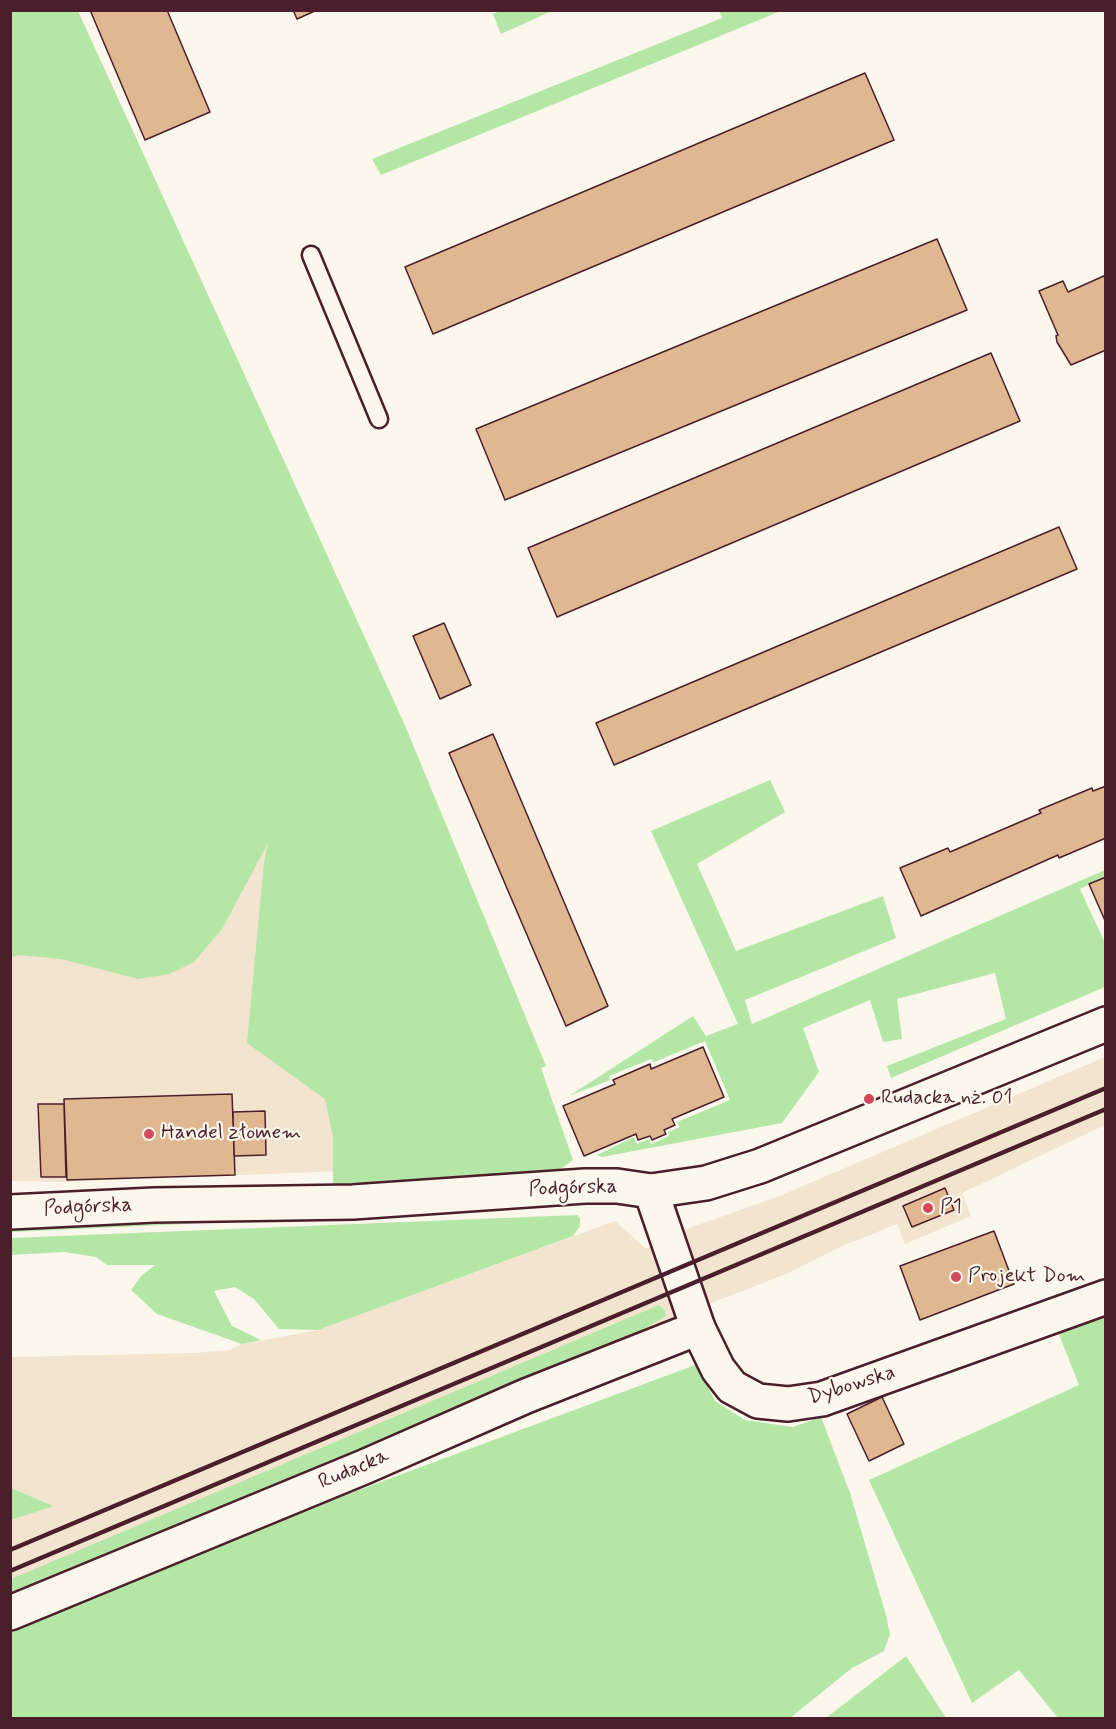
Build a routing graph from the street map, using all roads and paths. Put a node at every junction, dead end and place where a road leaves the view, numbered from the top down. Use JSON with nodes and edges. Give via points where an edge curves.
{"nodes":[{"id":1,"x":311,"y":255,"type":"dead end"},
{"id":2,"x":379,"y":419,"type":"dead end"},
{"id":3,"x":1106,"y":1024,"type":"edge"},
{"id":4,"x":651,"y":1191,"type":"junction"},
{"id":5,"x":10,"y":1212,"type":"edge"},
{"id":6,"x":1106,"y":1297,"type":"edge"},
{"id":7,"x":698,"y":1328,"type":"junction"},
{"id":8,"x":10,"y":1613,"type":"edge"}],
"edges":[{"from":1,"to":2,"type":"lane"},
{"from":3,"to":4,"type":"street","name":"Podgórska","via":[[760,1166],[706,1183]]},
{"from":4,"to":5,"type":"street","name":"Podgórska","via":[[585,1186],[353,1202]]},
{"from":4,"to":7,"type":"street","name":"Dybowska"},
{"from":6,"to":7,"type":"street","name":"Dybowska","via":[[822,1399],[788,1404],[758,1401],[732,1386],[718,1369]]},
{"from":7,"to":8,"type":"street","name":"Rudacka","via":[[526,1396]]}]}
